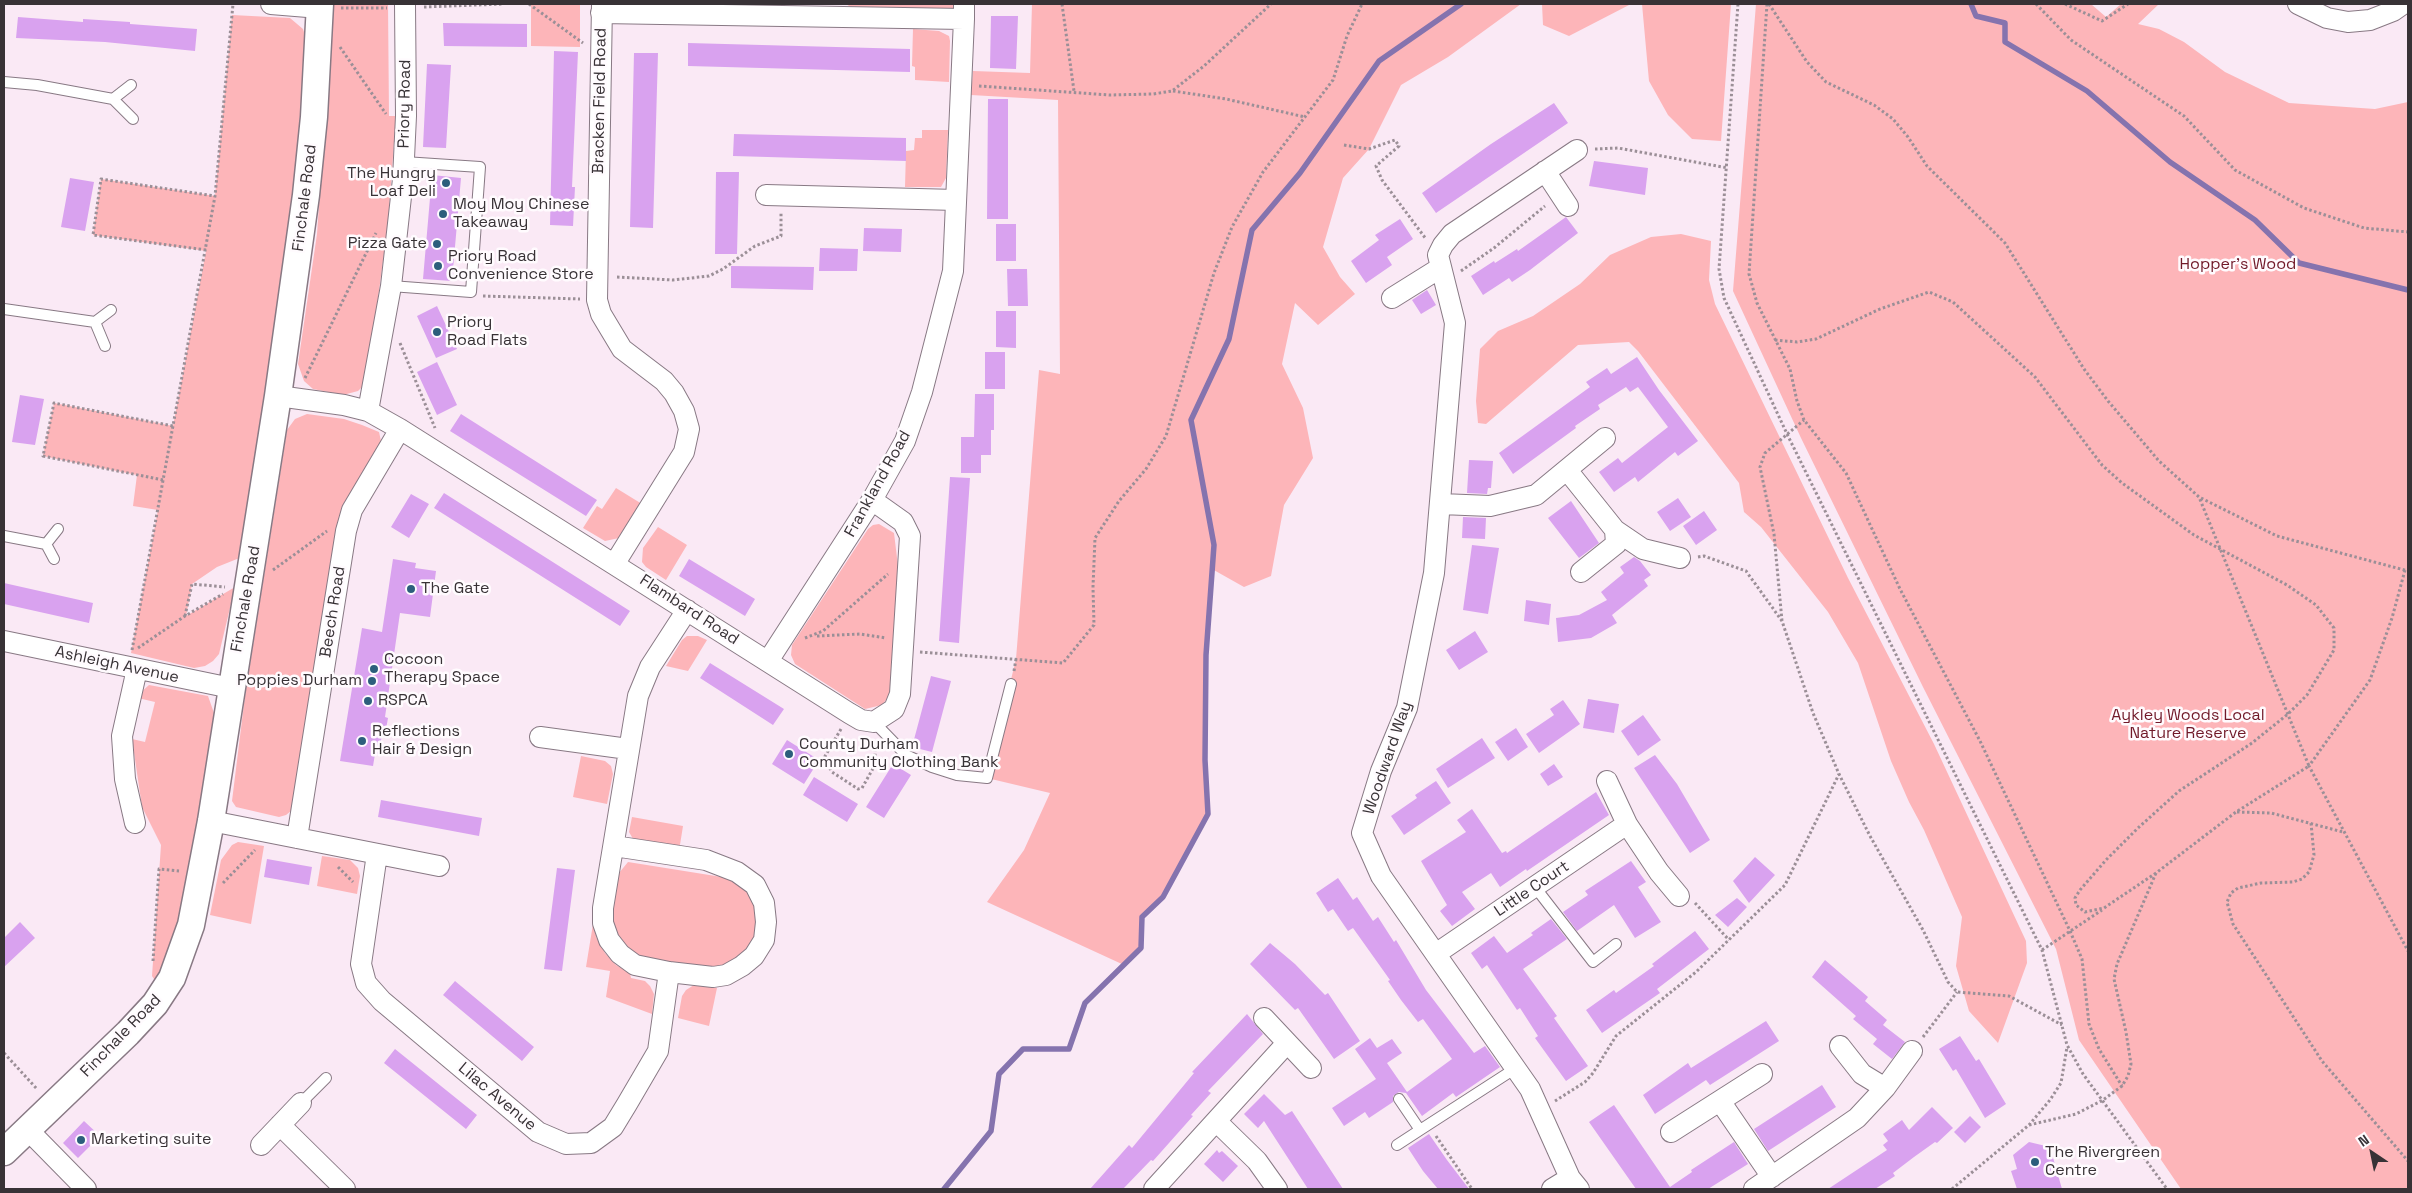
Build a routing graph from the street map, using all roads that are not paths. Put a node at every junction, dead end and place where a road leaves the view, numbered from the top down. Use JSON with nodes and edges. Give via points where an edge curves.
{"nodes":[{"id":1,"x":270,"y":4,"type":"edge"},
{"id":2,"x":2298,"y":4,"type":"edge"},
{"id":3,"x":2403,"y":4,"type":"edge"},
{"id":4,"x":320,"y":6,"type":"edge"},
{"id":5,"x":405,"y":6,"type":"edge"},
{"id":6,"x":602,"y":8,"type":"edge"},
{"id":7,"x":824,"y":10,"type":"edge"},
{"id":8,"x":964,"y":12,"type":"edge"},
{"id":9,"x":4,"y":82,"type":"edge"},
{"id":10,"x":131,"y":84,"type":"dead end"},
{"id":11,"x":113,"y":99,"type":"junction"},
{"id":12,"x":133,"y":119,"type":"dead end"},
{"id":13,"x":1577,"y":150,"type":"road end"},
{"id":14,"x":404,"y":162,"type":"junction"},
{"id":15,"x":1545,"y":171,"type":"junction"},
{"id":16,"x":774,"y":195,"type":"road end"},
{"id":17,"x":956,"y":200,"type":"junction"},
{"id":18,"x":1564,"y":201,"type":"road end"},
{"id":19,"x":1440,"y":268,"type":"junction"},
{"id":20,"x":391,"y":286,"type":"junction"},
{"id":21,"x":1392,"y":298,"type":"dead end"},
{"id":22,"x":4,"y":310,"type":"edge"},
{"id":23,"x":111,"y":310,"type":"dead end"},
{"id":24,"x":95,"y":322,"type":"junction"},
{"id":25,"x":105,"y":346,"type":"dead end"},
{"id":26,"x":290,"y":397,"type":"junction"},
{"id":27,"x":368,"y":411,"type":"junction"},
{"id":28,"x":400,"y":429,"type":"junction"},
{"id":29,"x":1605,"y":438,"type":"dead end"},
{"id":30,"x":1567,"y":470,"type":"junction"},
{"id":31,"x":872,"y":500,"type":"junction"},
{"id":32,"x":1441,"y":504,"type":"junction"},
{"id":33,"x":58,"y":529,"type":"dead end"},
{"id":34,"x":1615,"y":530,"type":"junction"},
{"id":35,"x":4,"y":536,"type":"edge"},
{"id":36,"x":46,"y":544,"type":"junction"},
{"id":37,"x":1680,"y":558,"type":"dead end"},
{"id":38,"x":54,"y":559,"type":"dead end"},
{"id":39,"x":615,"y":563,"type":"junction"},
{"id":40,"x":1581,"y":572,"type":"dead end"},
{"id":41,"x":687,"y":610,"type":"junction"},
{"id":42,"x":4,"y":641,"type":"edge"},
{"id":43,"x":768,"y":661,"type":"junction"},
{"id":44,"x":137,"y":669,"type":"junction"},
{"id":45,"x":1011,"y":684,"type":"dead end"},
{"id":46,"x":231,"y":688,"type":"junction"},
{"id":47,"x":874,"y":722,"type":"junction"},
{"id":48,"x":540,"y":736,"type":"dead end"},
{"id":49,"x":628,"y":749,"type":"junction"},
{"id":50,"x":1607,"y":782,"type":"dead end"},
{"id":51,"x":211,"y":821,"type":"junction"},
{"id":52,"x":135,"y":824,"type":"dead end"},
{"id":53,"x":1627,"y":824,"type":"junction"},
{"id":54,"x":297,"y":838,"type":"junction"},
{"id":55,"x":614,"y":846,"type":"junction"},
{"id":56,"x":377,"y":854,"type":"junction"},
{"id":57,"x":438,"y":866,"type":"dead end"},
{"id":58,"x":1535,"y":887,"type":"junction"},
{"id":59,"x":1679,"y":896,"type":"road end"},
{"id":60,"x":1616,"y":944,"type":"dead end"},
{"id":61,"x":1437,"y":953,"type":"junction"},
{"id":62,"x":669,"y":972,"type":"junction"},
{"id":63,"x":1264,"y":1018,"type":"dead end"},
{"id":64,"x":1287,"y":1043,"type":"junction"},
{"id":65,"x":1840,"y":1046,"type":"dead end"},
{"id":66,"x":1912,"y":1051,"type":"road end"},
{"id":67,"x":1311,"y":1068,"type":"dead end"},
{"id":68,"x":1516,"y":1068,"type":"junction"},
{"id":69,"x":1762,"y":1074,"type":"dead end"},
{"id":70,"x":326,"y":1078,"type":"dead end"},
{"id":71,"x":1885,"y":1088,"type":"junction"},
{"id":72,"x":1400,"y":1099,"type":"dead end"},
{"id":73,"x":1720,"y":1101,"type":"junction"},
{"id":74,"x":301,"y":1103,"type":"joint"},
{"id":75,"x":1216,"y":1121,"type":"junction"},
{"id":76,"x":280,"y":1125,"type":"junction"},
{"id":77,"x":1424,"y":1127,"type":"junction"},
{"id":78,"x":27,"y":1130,"type":"junction"},
{"id":79,"x":1671,"y":1132,"type":"dead end"},
{"id":80,"x":261,"y":1145,"type":"dead end"},
{"id":81,"x":1397,"y":1145,"type":"dead end"},
{"id":82,"x":4,"y":1152,"type":"edge"},
{"id":83,"x":1772,"y":1177,"type":"junction"},
{"id":84,"x":1574,"y":1183,"type":"edge"},
{"id":85,"x":86,"y":1189,"type":"edge"},
{"id":86,"x":345,"y":1189,"type":"edge"},
{"id":87,"x":1154,"y":1189,"type":"edge"},
{"id":88,"x":1277,"y":1189,"type":"edge"},
{"id":89,"x":1552,"y":1189,"type":"edge"},
{"id":90,"x":1754,"y":1189,"type":"edge"}],
"edges":[{"from":1,"to":4,"type":"street"},
{"from":2,"to":3,"type":"street","via":[[2327,18],[2348,22],[2370,20]]},
{"from":4,"to":26,"type":"street","name":"Finchale Road","via":[[314,117]]},
{"from":5,"to":14,"type":"street","name":"Priory Road"},
{"from":6,"to":7,"type":"street"},
{"from":6,"to":39,"type":"street","name":"Bracken Field Road","via":[[597,300],[601,314],[622,349],[664,381],[674,393],[689,429],[684,452]]},
{"from":7,"to":8,"type":"street"},
{"from":8,"to":17,"type":"street","name":"Frankland Road"},
{"from":9,"to":11,"type":"lane"},
{"from":10,"to":11,"type":"lane"},
{"from":11,"to":12,"type":"lane"},
{"from":13,"to":15,"type":"street","name":"Woodward Way"},
{"from":14,"to":20,"type":"street","name":"Priory Road"},
{"from":14,"to":20,"type":"lane","via":[[480,167],[471,292]]},
{"from":15,"to":18,"type":"street"},
{"from":15,"to":19,"type":"street","name":"Woodward Way","via":[[1452,234],[1442,245],[1438,256]]},
{"from":16,"to":17,"type":"street"},
{"from":17,"to":31,"type":"street","name":"Frankland Road","via":[[953,271],[922,392],[905,441]]},
{"from":19,"to":21,"type":"street"},
{"from":19,"to":32,"type":"street","name":"Woodward Way","via":[[1455,323]]},
{"from":20,"to":27,"type":"street","name":"Priory Road"},
{"from":22,"to":24,"type":"lane"},
{"from":23,"to":24,"type":"lane"},
{"from":24,"to":25,"type":"lane"},
{"from":26,"to":27,"type":"street","name":"Flambard Road"},
{"from":26,"to":46,"type":"street","name":"Finchale Road","via":[[244,584]]},
{"from":27,"to":28,"type":"street","name":"Flambard Road"},
{"from":28,"to":39,"type":"street","name":"Flambard Road"},
{"from":28,"to":54,"type":"street","name":"Beech Road","via":[[352,510],[346,531]]},
{"from":29,"to":30,"type":"street"},
{"from":30,"to":32,"type":"street","via":[[1536,495],[1490,506]]},
{"from":30,"to":34,"type":"street"},
{"from":31,"to":43,"type":"street","name":"Frankland Road"},
{"from":31,"to":47,"type":"street","via":[[903,522],[910,536],[900,694],[894,709]]},
{"from":32,"to":61,"type":"street","name":"Woodward Way","via":[[1434,573],[1407,708],[1381,772],[1362,833],[1381,876]]},
{"from":33,"to":36,"type":"lane"},
{"from":34,"to":37,"type":"street","via":[[1643,549]]},
{"from":34,"to":40,"type":"street","via":[[1616,544]]},
{"from":35,"to":36,"type":"lane"},
{"from":36,"to":38,"type":"lane"},
{"from":39,"to":41,"type":"street","name":"Flambard Road"},
{"from":41,"to":43,"type":"street","name":"Flambard Road"},
{"from":41,"to":49,"type":"street","via":[[650,667],[638,696]]},
{"from":42,"to":44,"type":"street","name":"Ashleigh Avenue"},
{"from":43,"to":47,"type":"street","name":"Flambard Road","via":[[861,720]]},
{"from":44,"to":46,"type":"street","name":"Ashleigh Avenue"},
{"from":44,"to":52,"type":"street","via":[[122,736],[125,779]]},
{"from":45,"to":47,"type":"lane","via":[[987,778],[940,770],[906,755]]},
{"from":46,"to":51,"type":"street","name":"Finchale Road"},
{"from":48,"to":49,"type":"street"},
{"from":49,"to":55,"type":"street"},
{"from":50,"to":53,"type":"street"},
{"from":51,"to":54,"type":"street"},
{"from":51,"to":78,"type":"street","name":"Finchale Road","via":[[184,950],[164,992],[128,1033]]},
{"from":53,"to":58,"type":"street","name":"Little Court"},
{"from":53,"to":59,"type":"street"},
{"from":54,"to":56,"type":"street"},
{"from":55,"to":62,"type":"street","via":[[602,908],[609,940],[635,965]]},
{"from":55,"to":62,"type":"street","via":[[706,860],[737,872],[755,886],[764,902],[764,940],[754,956],[742,966],[714,977]]},
{"from":56,"to":57,"type":"street"},
{"from":56,"to":62,"type":"street","name":"Lilac Avenue","via":[[361,964],[366,983],[382,1001],[538,1132],[566,1144],[591,1143],[613,1127],[628,1104],[658,1051]]},
{"from":58,"to":60,"type":"lane","via":[[1593,962]]},
{"from":58,"to":61,"type":"street","name":"Little Court"},
{"from":61,"to":68,"type":"street","name":"Woodward Way"},
{"from":63,"to":64,"type":"street"},
{"from":64,"to":67,"type":"street"},
{"from":64,"to":75,"type":"street"},
{"from":65,"to":71,"type":"street","via":[[1862,1074]]},
{"from":66,"to":71,"type":"street"},
{"from":68,"to":77,"type":"lane"},
{"from":68,"to":84,"type":"street","name":"Woodward Way","via":[[1530,1089]]},
{"from":69,"to":73,"type":"street"},
{"from":70,"to":74,"type":"lane"},
{"from":71,"to":83,"type":"street","via":[[1857,1118]]},
{"from":72,"to":77,"type":"lane"},
{"from":73,"to":79,"type":"street"},
{"from":73,"to":83,"type":"street"},
{"from":74,"to":76,"type":"street"},
{"from":75,"to":87,"type":"street"},
{"from":75,"to":88,"type":"street","via":[[1257,1161]]},
{"from":76,"to":80,"type":"street"},
{"from":76,"to":86,"type":"street"},
{"from":77,"to":81,"type":"lane"},
{"from":78,"to":82,"type":"street","name":"Finchale Road"},
{"from":78,"to":85,"type":"street"},
{"from":83,"to":90,"type":"street"},
{"from":84,"to":89,"type":"street"}]}
